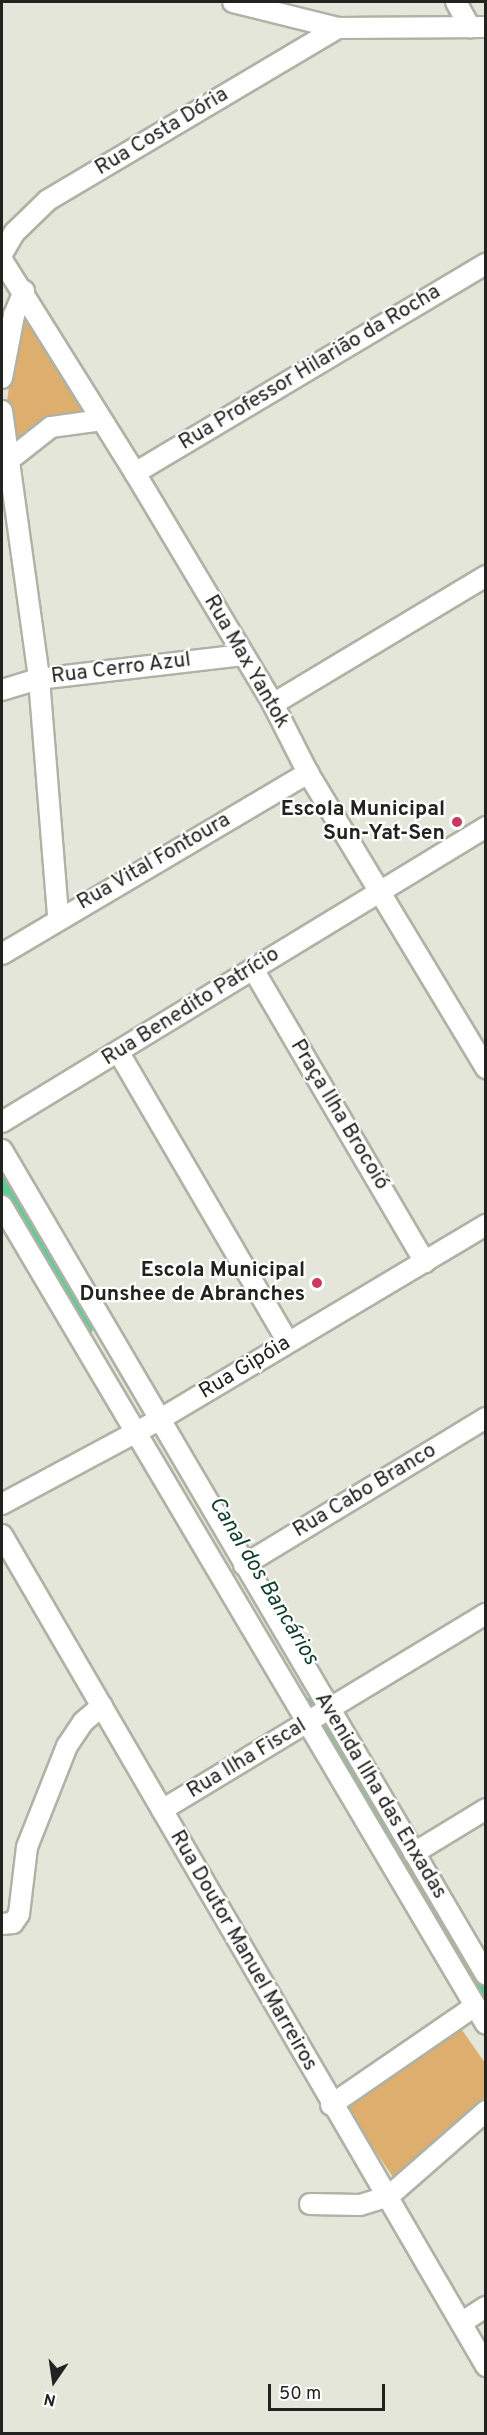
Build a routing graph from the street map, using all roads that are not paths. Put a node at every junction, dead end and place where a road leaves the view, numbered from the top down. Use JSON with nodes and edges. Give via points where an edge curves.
{"nodes":[{"id":1,"x":233,"y":2,"type":"edge"},
{"id":2,"x":456,"y":2,"type":"edge"},
{"id":3,"x":478,"y":27,"type":"edge"},
{"id":4,"x":338,"y":28,"type":"junction"},
{"id":5,"x":2,"y":254,"type":"edge"},
{"id":6,"x":2,"y":260,"type":"edge"},
{"id":7,"x":486,"y":264,"type":"edge"},
{"id":8,"x":24,"y":291,"type":"junction"},
{"id":9,"x":2,"y":378,"type":"edge"},
{"id":10,"x":2,"y":411,"type":"edge"},
{"id":11,"x":102,"y":420,"type":"junction"},
{"id":12,"x":9,"y":461,"type":"junction"},
{"id":13,"x":135,"y":473,"type":"junction"},
{"id":14,"x":486,"y":576,"type":"edge"},
{"id":15,"x":242,"y":655,"type":"junction"},
{"id":16,"x":39,"y":678,"type":"junction"},
{"id":17,"x":2,"y":690,"type":"edge"},
{"id":18,"x":273,"y":704,"type":"junction"},
{"id":19,"x":308,"y":774,"type":"junction"},
{"id":20,"x":486,"y":826,"type":"edge"},
{"id":21,"x":381,"y":891,"type":"junction"},
{"id":22,"x":58,"y":917,"type":"junction"},
{"id":23,"x":2,"y":954,"type":"edge"},
{"id":24,"x":252,"y":969,"type":"junction"},
{"id":25,"x":118,"y":1053,"type":"junction"},
{"id":26,"x":486,"y":1068,"type":"edge"},
{"id":27,"x":2,"y":1122,"type":"edge"},
{"id":28,"x":2,"y":1150,"type":"edge"},
{"id":29,"x":2,"y":1206,"type":"edge"},
{"id":30,"x":486,"y":1225,"type":"edge"},
{"id":31,"x":425,"y":1262,"type":"junction"},
{"id":32,"x":288,"y":1342,"type":"junction"},
{"id":33,"x":486,"y":1418,"type":"edge"},
{"id":34,"x":158,"y":1420,"type":"junction"},
{"id":35,"x":135,"y":1433,"type":"junction"},
{"id":36,"x":2,"y":1504,"type":"edge"},
{"id":37,"x":2,"y":1535,"type":"edge"},
{"id":38,"x":244,"y":1565,"type":"junction"},
{"id":39,"x":486,"y":1614,"type":"edge"},
{"id":40,"x":102,"y":1706,"type":"junction"},
{"id":41,"x":317,"y":1716,"type":"junction"},
{"id":42,"x":486,"y":1809,"type":"edge"},
{"id":43,"x":162,"y":1810,"type":"junction"},
{"id":44,"x":414,"y":1853,"type":"junction"},
{"id":45,"x":2,"y":1924,"type":"edge"},
{"id":46,"x":486,"y":1976,"type":"edge"},
{"id":47,"x":475,"y":2007,"type":"junction"},
{"id":48,"x":486,"y":2024,"type":"edge"},
{"id":49,"x":331,"y":2105,"type":"junction"},
{"id":50,"x":486,"y":2111,"type":"edge"},
{"id":51,"x":389,"y":2196,"type":"junction"},
{"id":52,"x":310,"y":2204,"type":"dead end"},
{"id":53,"x":486,"y":2307,"type":"edge"},
{"id":54,"x":460,"y":2323,"type":"junction"},
{"id":55,"x":486,"y":2366,"type":"edge"}],
"edges":[{"from":1,"to":4,"type":"street"},
{"from":2,"to":3,"type":"street"},
{"from":3,"to":4,"type":"street"},
{"from":4,"to":5,"type":"street","name":"Rua Costa Dória","via":[[48,200],[14,233]]},
{"from":6,"to":8,"type":"street","name":"Rua Max Yantok"},
{"from":7,"to":13,"type":"street","name":"Rua Professor Hilarião da Rocha"},
{"from":8,"to":9,"type":"street","via":[[14,315]]},
{"from":8,"to":11,"type":"street","name":"Rua Max Yantok"},
{"from":10,"to":12,"type":"street"},
{"from":11,"to":12,"type":"street","via":[[51,427]]},
{"from":11,"to":13,"type":"street","name":"Rua Max Yantok"},
{"from":12,"to":16,"type":"street"},
{"from":13,"to":15,"type":"street","name":"Rua Max Yantok"},
{"from":14,"to":18,"type":"street"},
{"from":15,"to":16,"type":"street","name":"Rua Cerro Azul"},
{"from":15,"to":18,"type":"street","name":"Rua Max Yantok"},
{"from":16,"to":17,"type":"street","name":"Rua Cerro Azul"},
{"from":16,"to":22,"type":"street"},
{"from":18,"to":19,"type":"street","name":"Rua Max Yantok"},
{"from":19,"to":21,"type":"street","name":"Rua Max Yantok"},
{"from":19,"to":22,"type":"street","name":"Rua Vital Fontoura"},
{"from":20,"to":21,"type":"street","name":"Rua Benedito Patrício"},
{"from":21,"to":24,"type":"street","name":"Rua Benedito Patrício"},
{"from":21,"to":26,"type":"street","name":"Rua Max Yantok"},
{"from":22,"to":23,"type":"street","name":"Rua Vital Fontoura"},
{"from":24,"to":25,"type":"street","name":"Rua Benedito Patrício"},
{"from":24,"to":31,"type":"street","name":"Praça Ilha Brocoió"},
{"from":25,"to":27,"type":"street","name":"Rua Benedito Patrício"},
{"from":25,"to":32,"type":"street"},
{"from":28,"to":34,"type":"street","name":"Avenida Ilha das Enxadas"},
{"from":29,"to":35,"type":"street","name":"Avenida Ilha das Enxadas"},
{"from":30,"to":31,"type":"street","name":"Rua Gipóia"},
{"from":31,"to":32,"type":"street","name":"Rua Gipóia"},
{"from":32,"to":34,"type":"street","name":"Rua Gipóia"},
{"from":33,"to":38,"type":"street","name":"Rua Cabo Branco"},
{"from":34,"to":35,"type":"street","name":"Rua Gipóia"},
{"from":34,"to":38,"type":"street","name":"Avenida Ilha das Enxadas"},
{"from":35,"to":36,"type":"street","name":"Rua Gipóia"},
{"from":35,"to":41,"type":"street","name":"Avenida Ilha das Enxadas"},
{"from":37,"to":40,"type":"street","name":"Rua Doutor Manuel Marreiros"},
{"from":38,"to":41,"type":"street","name":"Avenida Ilha das Enxadas"},
{"from":39,"to":41,"type":"street","name":"Rua Ilha Fiscal"},
{"from":40,"to":43,"type":"street","name":"Rua Doutor Manuel Marreiros"},
{"from":40,"to":45,"type":"street","via":[[83,1722],[66,1746],[27,1847],[20,1914],[13,1923]]},
{"from":41,"to":43,"type":"street","name":"Rua Ilha Fiscal"},
{"from":41,"to":44,"type":"street","name":"Avenida Ilha das Enxadas"},
{"from":41,"to":47,"type":"street","name":"Avenida Ilha das Enxadas"},
{"from":42,"to":44,"type":"street"},
{"from":43,"to":49,"type":"street","name":"Rua Doutor Manuel Marreiros"},
{"from":44,"to":46,"type":"street","name":"Avenida Ilha das Enxadas"},
{"from":47,"to":48,"type":"street","name":"Avenida Ilha das Enxadas"},
{"from":47,"to":49,"type":"street"},
{"from":49,"to":51,"type":"street","name":"Rua Doutor Manuel Marreiros"},
{"from":50,"to":51,"type":"street"},
{"from":51,"to":52,"type":"street","via":[[360,2205]]},
{"from":51,"to":54,"type":"street","name":"Rua Doutor Manuel Marreiros"},
{"from":53,"to":54,"type":"street"},
{"from":54,"to":55,"type":"street","name":"Rua Doutor Manuel Marreiros"}]}
